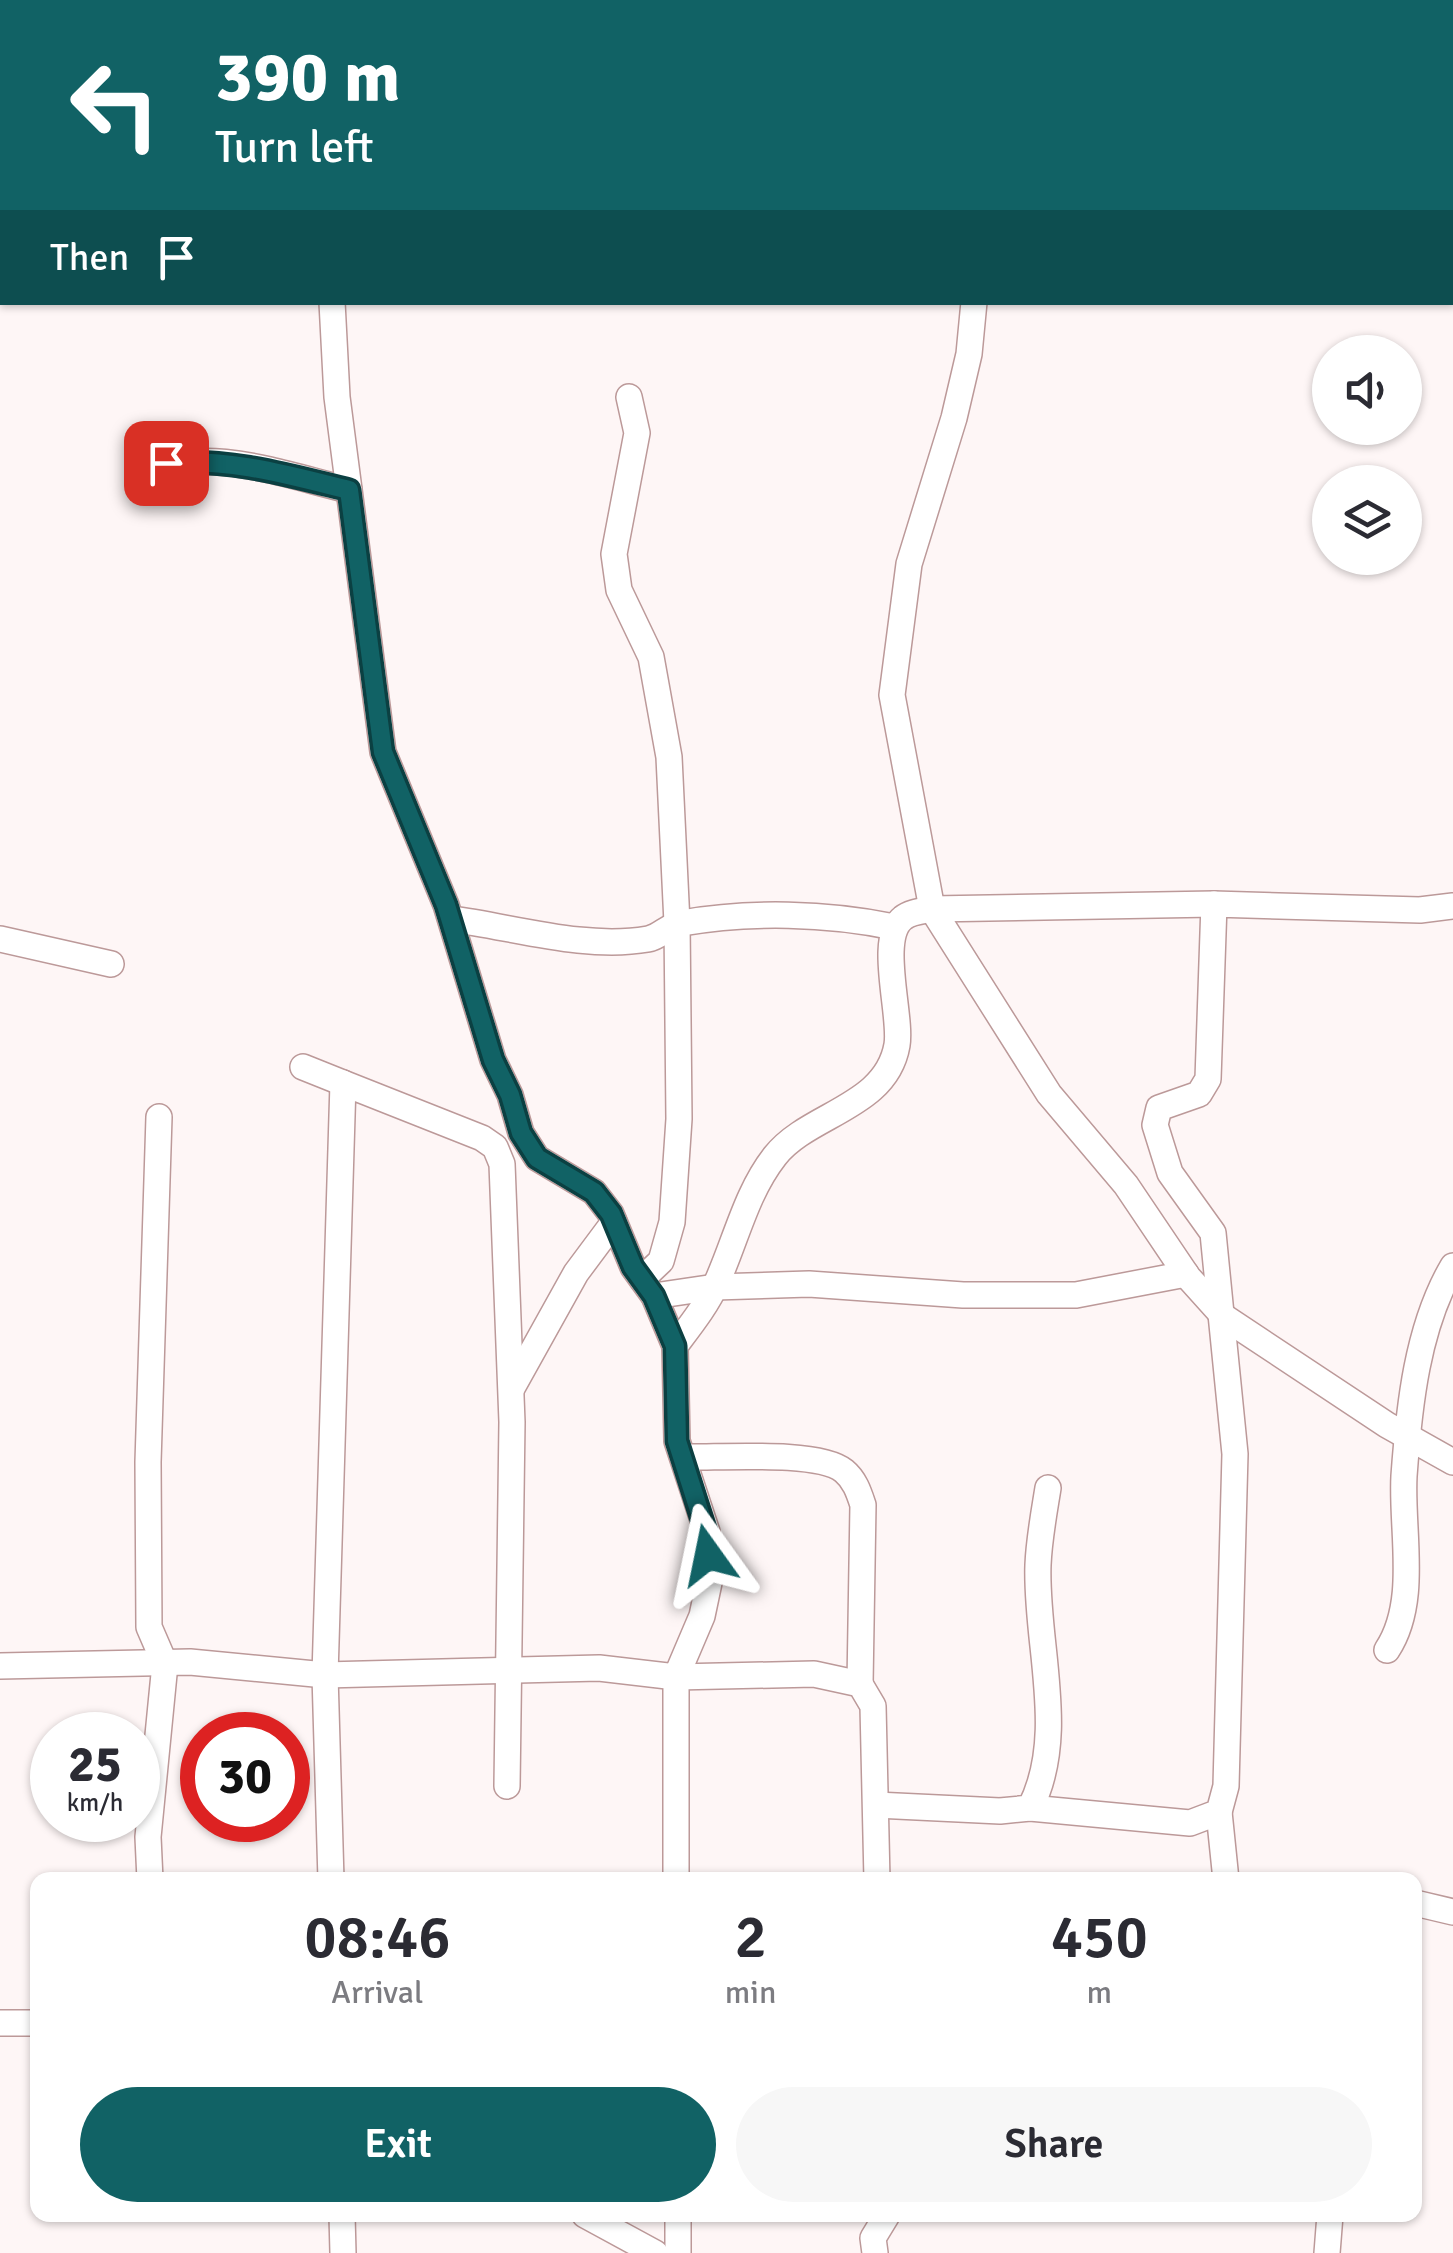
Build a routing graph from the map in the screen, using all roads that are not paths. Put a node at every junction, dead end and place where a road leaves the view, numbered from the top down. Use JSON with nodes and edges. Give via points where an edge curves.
{"nodes":[{"id":1,"x":332,"y":305,"type":"edge"},
{"id":2,"x":974,"y":305,"type":"edge"},
{"id":3,"x":629,"y":397,"type":"dead end"},
{"id":4,"x":140,"y":475,"type":"dead end"},
{"id":5,"x":349,"y":490,"type":"junction"},
{"id":6,"x":1214,"y":904,"type":"junction"},
{"id":7,"x":1453,"y":906,"type":"edge"},
{"id":8,"x":932,"y":908,"type":"junction"},
{"id":9,"x":451,"y":919,"type":"junction"},
{"id":10,"x":678,"y":923,"type":"junction"},
{"id":11,"x":894,"y":927,"type":"junction"},
{"id":12,"x":0,"y":939,"type":"edge"},
{"id":13,"x":111,"y":964,"type":"dead end"},
{"id":14,"x":303,"y":1067,"type":"dead end"},
{"id":15,"x":343,"y":1082,"type":"junction"},
{"id":16,"x":159,"y":1117,"type":"dead end"},
{"id":17,"x":521,"y":1133,"type":"junction"},
{"id":18,"x":494,"y":1148,"type":"junction"},
{"id":19,"x":614,"y":1222,"type":"junction"},
{"id":20,"x":1453,"y":1266,"type":"edge"},
{"id":21,"x":1186,"y":1274,"type":"junction"},
{"id":22,"x":648,"y":1287,"type":"junction"},
{"id":23,"x":715,"y":1287,"type":"junction"},
{"id":24,"x":1221,"y":1314,"type":"junction"},
{"id":25,"x":675,"y":1346,"type":"junction"},
{"id":26,"x":511,"y":1390,"type":"junction"},
{"id":27,"x":1409,"y":1438,"type":"junction"},
{"id":28,"x":682,"y":1458,"type":"junction"},
{"id":29,"x":1453,"y":1462,"type":"edge"},
{"id":30,"x":1048,"y":1488,"type":"dead end"},
{"id":31,"x":1387,"y":1650,"type":"dead end"},
{"id":32,"x":164,"y":1664,"type":"junction"},
{"id":33,"x":0,"y":1666,"type":"edge"},
{"id":34,"x":508,"y":1671,"type":"junction"},
{"id":35,"x":325,"y":1674,"type":"junction"},
{"id":36,"x":676,"y":1677,"type":"junction"},
{"id":37,"x":860,"y":1684,"type":"junction"},
{"id":38,"x":506,"y":1786,"type":"dead end"},
{"id":39,"x":876,"y":1804,"type":"junction"},
{"id":40,"x":1030,"y":1808,"type":"junction"},
{"id":41,"x":1219,"y":1812,"type":"junction"},
{"id":42,"x":150,"y":1872,"type":"edge"},
{"id":43,"x":330,"y":1872,"type":"edge"},
{"id":44,"x":676,"y":1872,"type":"edge"},
{"id":45,"x":876,"y":1872,"type":"edge"},
{"id":46,"x":1225,"y":1872,"type":"edge"},
{"id":47,"x":1422,"y":1905,"type":"edge"},
{"id":48,"x":1453,"y":1912,"type":"edge"},
{"id":49,"x":0,"y":2023,"type":"edge"},
{"id":50,"x":30,"y":2023,"type":"edge"},
{"id":51,"x":342,"y":2222,"type":"edge"},
{"id":52,"x":598,"y":2222,"type":"edge"},
{"id":53,"x":678,"y":2222,"type":"edge"},
{"id":54,"x":882,"y":2222,"type":"edge"},
{"id":55,"x":1329,"y":2222,"type":"edge"},
{"id":56,"x":344,"y":2253,"type":"edge"},
{"id":57,"x":655,"y":2253,"type":"edge"},
{"id":58,"x":678,"y":2253,"type":"edge"},
{"id":59,"x":874,"y":2253,"type":"edge"},
{"id":60,"x":1327,"y":2253,"type":"edge"}],
"edges":[{"from":1,"to":5,"type":"street"},
{"from":2,"to":8,"type":"street","via":[[954,418],[910,564],[892,695]]},
{"from":3,"to":10,"type":"street","via":[[636,432],[614,554],[619,590],[651,657],[667,742]]},
{"from":4,"to":5,"type":"street","via":[[166,463],[202,460]]},
{"from":5,"to":9,"type":"street","via":[[383,752]]},
{"from":6,"to":7,"type":"street"},
{"from":6,"to":8,"type":"street"},
{"from":6,"to":24,"type":"street","via":[[1208,1079],[1199,1094],[1159,1108],[1155,1125],[1170,1174],[1213,1233]]},
{"from":8,"to":11,"type":"street"},
{"from":8,"to":21,"type":"street","via":[[1049,1094],[1126,1185]]},
{"from":9,"to":10,"type":"street","via":[[595,940],[651,939]]},
{"from":9,"to":17,"type":"street"},
{"from":10,"to":11,"type":"street","via":[[802,916]]},
{"from":10,"to":22,"type":"street","via":[[672,1222]]},
{"from":11,"to":23,"type":"street","via":[[897,1045],[885,1076],[778,1153],[741,1218]]},
{"from":12,"to":13,"type":"street"},
{"from":14,"to":15,"type":"street"},
{"from":15,"to":18,"type":"street","via":[[464,1129]]},
{"from":15,"to":35,"type":"street"},
{"from":16,"to":32,"type":"street","via":[[149,1572],[150,1627]]},
{"from":17,"to":18,"type":"street"},
{"from":17,"to":19,"type":"street","via":[[537,1158],[594,1192]]},
{"from":18,"to":26,"type":"street","via":[[502,1164]]},
{"from":19,"to":22,"type":"street"},
{"from":19,"to":26,"type":"street","via":[[576,1272]]},
{"from":20,"to":27,"type":"street","via":[[1418,1361]]},
{"from":21,"to":23,"type":"street","via":[[1076,1295],[1025,1297],[809,1284]]},
{"from":21,"to":24,"type":"street"},
{"from":22,"to":23,"type":"street"},
{"from":22,"to":25,"type":"street"},
{"from":23,"to":25,"type":"street"},
{"from":24,"to":27,"type":"street"},
{"from":24,"to":41,"type":"street","via":[[1234,1454],[1226,1786]]},
{"from":25,"to":28,"type":"street"},
{"from":26,"to":34,"type":"street"},
{"from":27,"to":29,"type":"street"},
{"from":27,"to":31,"type":"street","via":[[1403,1607],[1400,1631]]},
{"from":28,"to":36,"type":"street","via":[[706,1532],[710,1578]]},
{"from":28,"to":37,"type":"street","via":[[817,1461],[843,1470],[855,1484],[863,1505]]},
{"from":30,"to":40,"type":"street","via":[[1038,1565],[1046,1749],[1042,1785]]},
{"from":32,"to":33,"type":"street"},
{"from":32,"to":35,"type":"street"},
{"from":32,"to":42,"type":"street"},
{"from":34,"to":35,"type":"street"},
{"from":34,"to":36,"type":"street","via":[[599,1668]]},
{"from":34,"to":38,"type":"street"},
{"from":35,"to":43,"type":"street"},
{"from":36,"to":37,"type":"street","via":[[814,1674]]},
{"from":36,"to":44,"type":"street"},
{"from":37,"to":39,"type":"street","via":[[874,1706]]},
{"from":39,"to":40,"type":"street"},
{"from":39,"to":45,"type":"street"},
{"from":40,"to":41,"type":"street","via":[[1190,1823]]},
{"from":41,"to":46,"type":"street"},
{"from":47,"to":48,"type":"street"},
{"from":49,"to":50,"type":"street"},
{"from":51,"to":56,"type":"street"},
{"from":52,"to":57,"type":"street"},
{"from":53,"to":58,"type":"street"},
{"from":54,"to":59,"type":"street"},
{"from":55,"to":60,"type":"street"}]}
